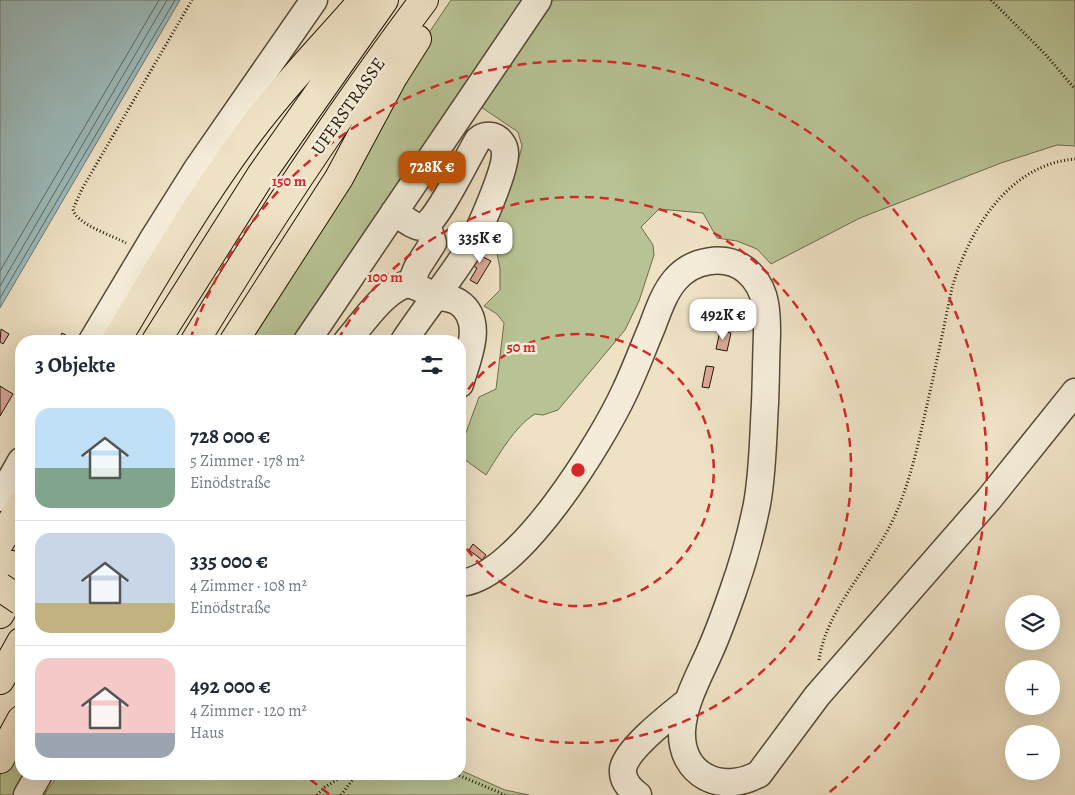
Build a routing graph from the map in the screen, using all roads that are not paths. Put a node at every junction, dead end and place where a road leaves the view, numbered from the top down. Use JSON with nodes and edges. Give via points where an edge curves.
{"nodes":[{"id":1,"x":314,"y":0,"type":"edge"},
{"id":2,"x":363,"y":0,"type":"edge"},
{"id":3,"x":384,"y":0,"type":"edge"},
{"id":4,"x":424,"y":0,"type":"edge"},
{"id":5,"x":443,"y":0,"type":"edge"},
{"id":6,"x":538,"y":0,"type":"edge"},
{"id":7,"x":394,"y":212,"type":"junction"},
{"id":8,"x":427,"y":224,"type":"junction"},
{"id":9,"x":410,"y":285,"type":"junction"},
{"id":10,"x":435,"y":296,"type":"junction"},
{"id":11,"x":96,"y":335,"type":"edge"},
{"id":12,"x":120,"y":335,"type":"edge"},
{"id":13,"x":160,"y":335,"type":"edge"},
{"id":14,"x":199,"y":335,"type":"edge"},
{"id":15,"x":238,"y":335,"type":"edge"},
{"id":16,"x":311,"y":335,"type":"edge"},
{"id":17,"x":352,"y":335,"type":"edge"},
{"id":18,"x":408,"y":335,"type":"edge"},
{"id":19,"x":466,"y":364,"type":"edge"},
{"id":20,"x":1075,"y":392,"type":"edge"},
{"id":21,"x":13,"y":504,"type":"edge"},
{"id":22,"x":0,"y":542,"type":"edge"},
{"id":23,"x":0,"y":564,"type":"edge"},
{"id":24,"x":15,"y":567,"type":"edge"},
{"id":25,"x":466,"y":582,"type":"edge"},
{"id":26,"x":0,"y":587,"type":"edge"},
{"id":27,"x":15,"y":587,"type":"edge"},
{"id":28,"x":15,"y":597,"type":"edge"},
{"id":29,"x":0,"y":614,"type":"edge"},
{"id":30,"x":15,"y":653,"type":"edge"},
{"id":31,"x":0,"y":680,"type":"edge"},
{"id":32,"x":688,"y":701,"type":"junction"},
{"id":33,"x":15,"y":731,"type":"edge"},
{"id":34,"x":0,"y":760,"type":"edge"},
{"id":35,"x":759,"y":774,"type":"junction"},
{"id":36,"x":36,"y":780,"type":"edge"},
{"id":37,"x":27,"y":795,"type":"edge"},
{"id":38,"x":638,"y":795,"type":"edge"},
{"id":39,"x":741,"y":795,"type":"edge"}],
"edges":[{"from":1,"to":11,"type":"street","via":[[222,132]]},
{"from":2,"to":12,"type":"main road","via":[[252,129],[193,216]]},
{"from":3,"to":13,"type":"main road","name":"UFERSTRASSE","via":[[261,176]]},
{"from":4,"to":14,"type":"main road","name":"UFERSTRASSE","via":[[258,239]]},
{"from":5,"to":15,"type":"main road","via":[[401,63],[339,178]]},
{"from":6,"to":7,"type":"street"},
{"from":7,"to":8,"type":"street","via":[[417,226]]},
{"from":7,"to":16,"type":"street"},
{"from":8,"to":9,"type":"street","via":[[433,243]]},
{"from":8,"to":10,"type":"street","via":[[437,213],[478,140],[490,136],[503,144],[505,157],[478,229],[469,248]]},
{"from":9,"to":10,"type":"street"},
{"from":9,"to":17,"type":"street","via":[[404,285],[386,298]]},
{"from":10,"to":18,"type":"street"},
{"from":10,"to":19,"type":"street","via":[[449,298],[463,306],[470,316],[474,336]]},
{"from":20,"to":35,"type":"street","via":[[989,499],[817,696]]},
{"from":21,"to":22,"type":"main road"},
{"from":23,"to":24,"type":"main road"},
{"from":25,"to":32,"type":"street","via":[[478,579],[500,564],[526,539],[566,490],[614,414],[665,296],[677,278],[702,262],[721,261],[740,267],[761,289],[767,312],[760,486],[738,575]]},
{"from":26,"to":28,"type":"main road","bridge":true},
{"from":27,"to":29,"type":"main road"},
{"from":30,"to":31,"type":"main road"},
{"from":32,"to":35,"type":"street","via":[[683,722],[683,748],[696,774],[713,785],[726,787],[742,784]]},
{"from":32,"to":38,"type":"street","via":[[639,744],[625,762],[625,781]]},
{"from":33,"to":34,"type":"main road"},
{"from":35,"to":39,"type":"street"},
{"from":36,"to":37,"type":"street"}]}
